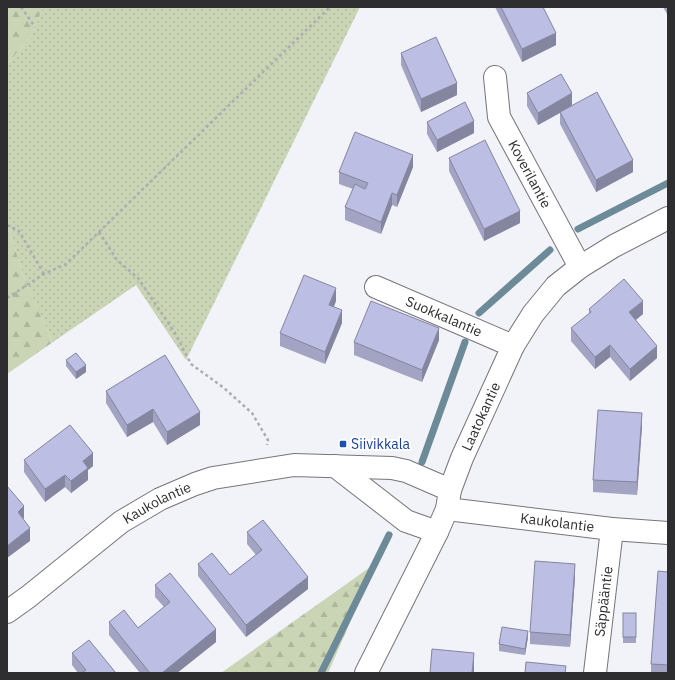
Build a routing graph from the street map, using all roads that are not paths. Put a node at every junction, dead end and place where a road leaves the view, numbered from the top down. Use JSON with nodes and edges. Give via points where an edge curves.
{"nodes":[{"id":1,"x":495,"y":77,"type":"dead end"},
{"id":2,"x":668,"y":218,"type":"edge"},
{"id":3,"x":580,"y":267,"type":"junction"},
{"id":4,"x":376,"y":287,"type":"dead end"},
{"id":5,"x":513,"y":346,"type":"junction"},
{"id":6,"x":335,"y":466,"type":"junction"},
{"id":7,"x":449,"y":500,"type":"junction"},
{"id":8,"x":612,"y":529,"type":"junction"},
{"id":9,"x":437,"y":532,"type":"junction"},
{"id":10,"x":668,"y":533,"type":"edge"},
{"id":11,"x":7,"y":612,"type":"edge"},
{"id":12,"x":366,"y":673,"type":"edge"},
{"id":13,"x":595,"y":673,"type":"edge"}],
"edges":[{"from":1,"to":3,"type":"street","name":"Koverilantie","via":[[499,117]]},
{"from":2,"to":3,"type":"street","name":"Laatokantie"},
{"from":3,"to":5,"type":"street","name":"Laatokantie","via":[[556,286],[537,308]]},
{"from":4,"to":5,"type":"street","name":"Suokkalantie"},
{"from":5,"to":7,"type":"street","name":"Laatokantie","via":[[462,458]]},
{"from":6,"to":7,"type":"street","name":"Kaukolantie","via":[[392,468],[406,471]]},
{"from":6,"to":9,"type":"street","via":[[406,521]]},
{"from":6,"to":11,"type":"street","name":"Kaukolantie","via":[[294,465],[213,478],[160,499],[121,522]]},
{"from":7,"to":8,"type":"street","name":"Kaukolantie"},
{"from":7,"to":9,"type":"street","name":"Laatokantie"},
{"from":8,"to":10,"type":"street","name":"Kaukolantie"},
{"from":8,"to":13,"type":"street","name":"Säppääntie"},
{"from":9,"to":12,"type":"street","name":"Laatokantie"}]}
